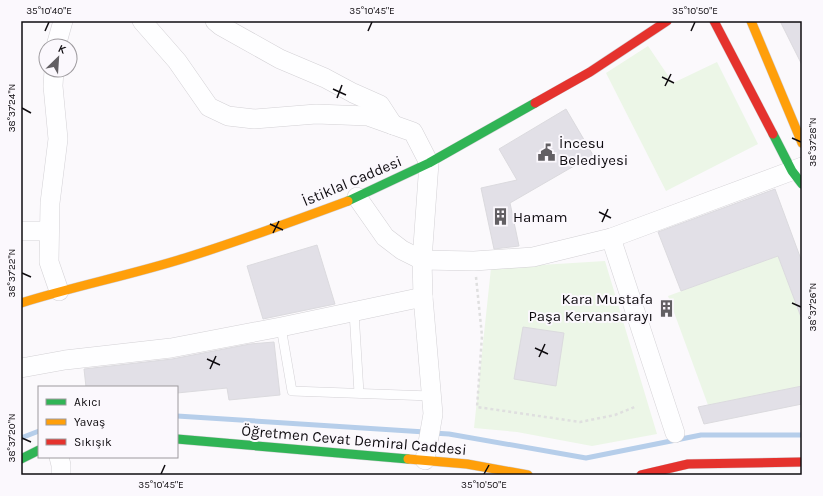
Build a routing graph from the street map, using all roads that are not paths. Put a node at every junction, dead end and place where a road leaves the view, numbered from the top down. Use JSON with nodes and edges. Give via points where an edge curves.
{"nodes":[{"id":1,"x":64,"y":21,"type":"edge"},
{"id":2,"x":215,"y":21,"type":"edge"},
{"id":3,"x":667,"y":21,"type":"edge"},
{"id":4,"x":714,"y":21,"type":"edge"},
{"id":5,"x":750,"y":21,"type":"edge"},
{"id":6,"x":151,"y":24,"type":"edge"},
{"id":7,"x":59,"y":38,"type":"edge"},
{"id":8,"x":54,"y":78,"type":"edge"},
{"id":9,"x":393,"y":125,"type":"junction"},
{"id":10,"x":802,"y":143,"type":"edge"},
{"id":11,"x":429,"y":163,"type":"junction"},
{"id":12,"x":799,"y":174,"type":"edge"},
{"id":13,"x":357,"y":197,"type":"junction"},
{"id":14,"x":21,"y":231,"type":"edge"},
{"id":15,"x":49,"y":231,"type":"junction"},
{"id":16,"x":611,"y":238,"type":"junction"},
{"id":17,"x":422,"y":260,"type":"junction"},
{"id":18,"x":59,"y":291,"type":"junction"},
{"id":19,"x":423,"y":297,"type":"junction"},
{"id":20,"x":21,"y":303,"type":"edge"},
{"id":21,"x":354,"y":312,"type":"junction"},
{"id":22,"x":281,"y":327,"type":"junction"},
{"id":23,"x":21,"y":368,"type":"edge"},
{"id":24,"x":359,"y":394,"type":"junction"},
{"id":25,"x":432,"y":405,"type":"junction"},
{"id":26,"x":675,"y":433,"type":"dead end"},
{"id":27,"x":178,"y":439,"type":"edge"},
{"id":28,"x":38,"y":450,"type":"edge"},
{"id":29,"x":426,"y":452,"type":"junction"},
{"id":30,"x":59,"y":458,"type":"edge"},
{"id":31,"x":21,"y":459,"type":"edge"},
{"id":32,"x":802,"y":462,"type":"edge"},
{"id":33,"x":61,"y":475,"type":"edge"},
{"id":34,"x":528,"y":475,"type":"edge"},
{"id":35,"x":641,"y":475,"type":"edge"}],
"edges":[{"from":1,"to":7,"type":"street"},
{"from":2,"to":9,"type":"street","via":[[280,59],[380,104]]},
{"from":3,"to":11,"type":"main road","name":"İstiklal Caddesi","via":[[590,72]]},
{"from":4,"to":12,"type":"main road"},
{"from":5,"to":10,"type":"main road"},
{"from":6,"to":9,"type":"street","via":[[209,107],[228,116],[254,119],[316,114],[368,116]]},
{"from":8,"to":15,"type":"street","via":[[58,139]]},
{"from":9,"to":11,"type":"street","via":[[413,132]]},
{"from":11,"to":13,"type":"main road","name":"İstiklal Caddesi"},
{"from":11,"to":17,"type":"street"},
{"from":12,"to":16,"type":"street"},
{"from":13,"to":17,"type":"street","via":[[385,237],[402,250]]},
{"from":13,"to":18,"type":"main road","name":"İstiklal Caddesi","via":[[184,258]]},
{"from":14,"to":15,"type":"street"},
{"from":15,"to":18,"type":"street","via":[[49,262]]},
{"from":16,"to":17,"type":"street","via":[[533,257]]},
{"from":16,"to":26,"type":"street"},
{"from":17,"to":19,"type":"street"},
{"from":18,"to":20,"type":"main road","name":"İstiklal Caddesi"},
{"from":19,"to":21,"type":"street"},
{"from":19,"to":25,"type":"street"},
{"from":21,"to":22,"type":"street"},
{"from":21,"to":24,"type":"lane"},
{"from":22,"to":23,"type":"street","via":[[171,348],[65,360]]},
{"from":22,"to":24,"type":"lane","via":[[292,391]]},
{"from":24,"to":25,"type":"lane"},
{"from":25,"to":29,"type":"street"},
{"from":27,"to":29,"type":"main road","name":"Öğretmen Cevat Demiral Caddesi"},
{"from":28,"to":31,"type":"main road"},
{"from":29,"to":34,"type":"main road","name":"Öğretmen Cevat Demiral Caddesi","via":[[467,464]]},
{"from":30,"to":33,"type":"street"},
{"from":32,"to":35,"type":"main road","via":[[688,464]]}]}
